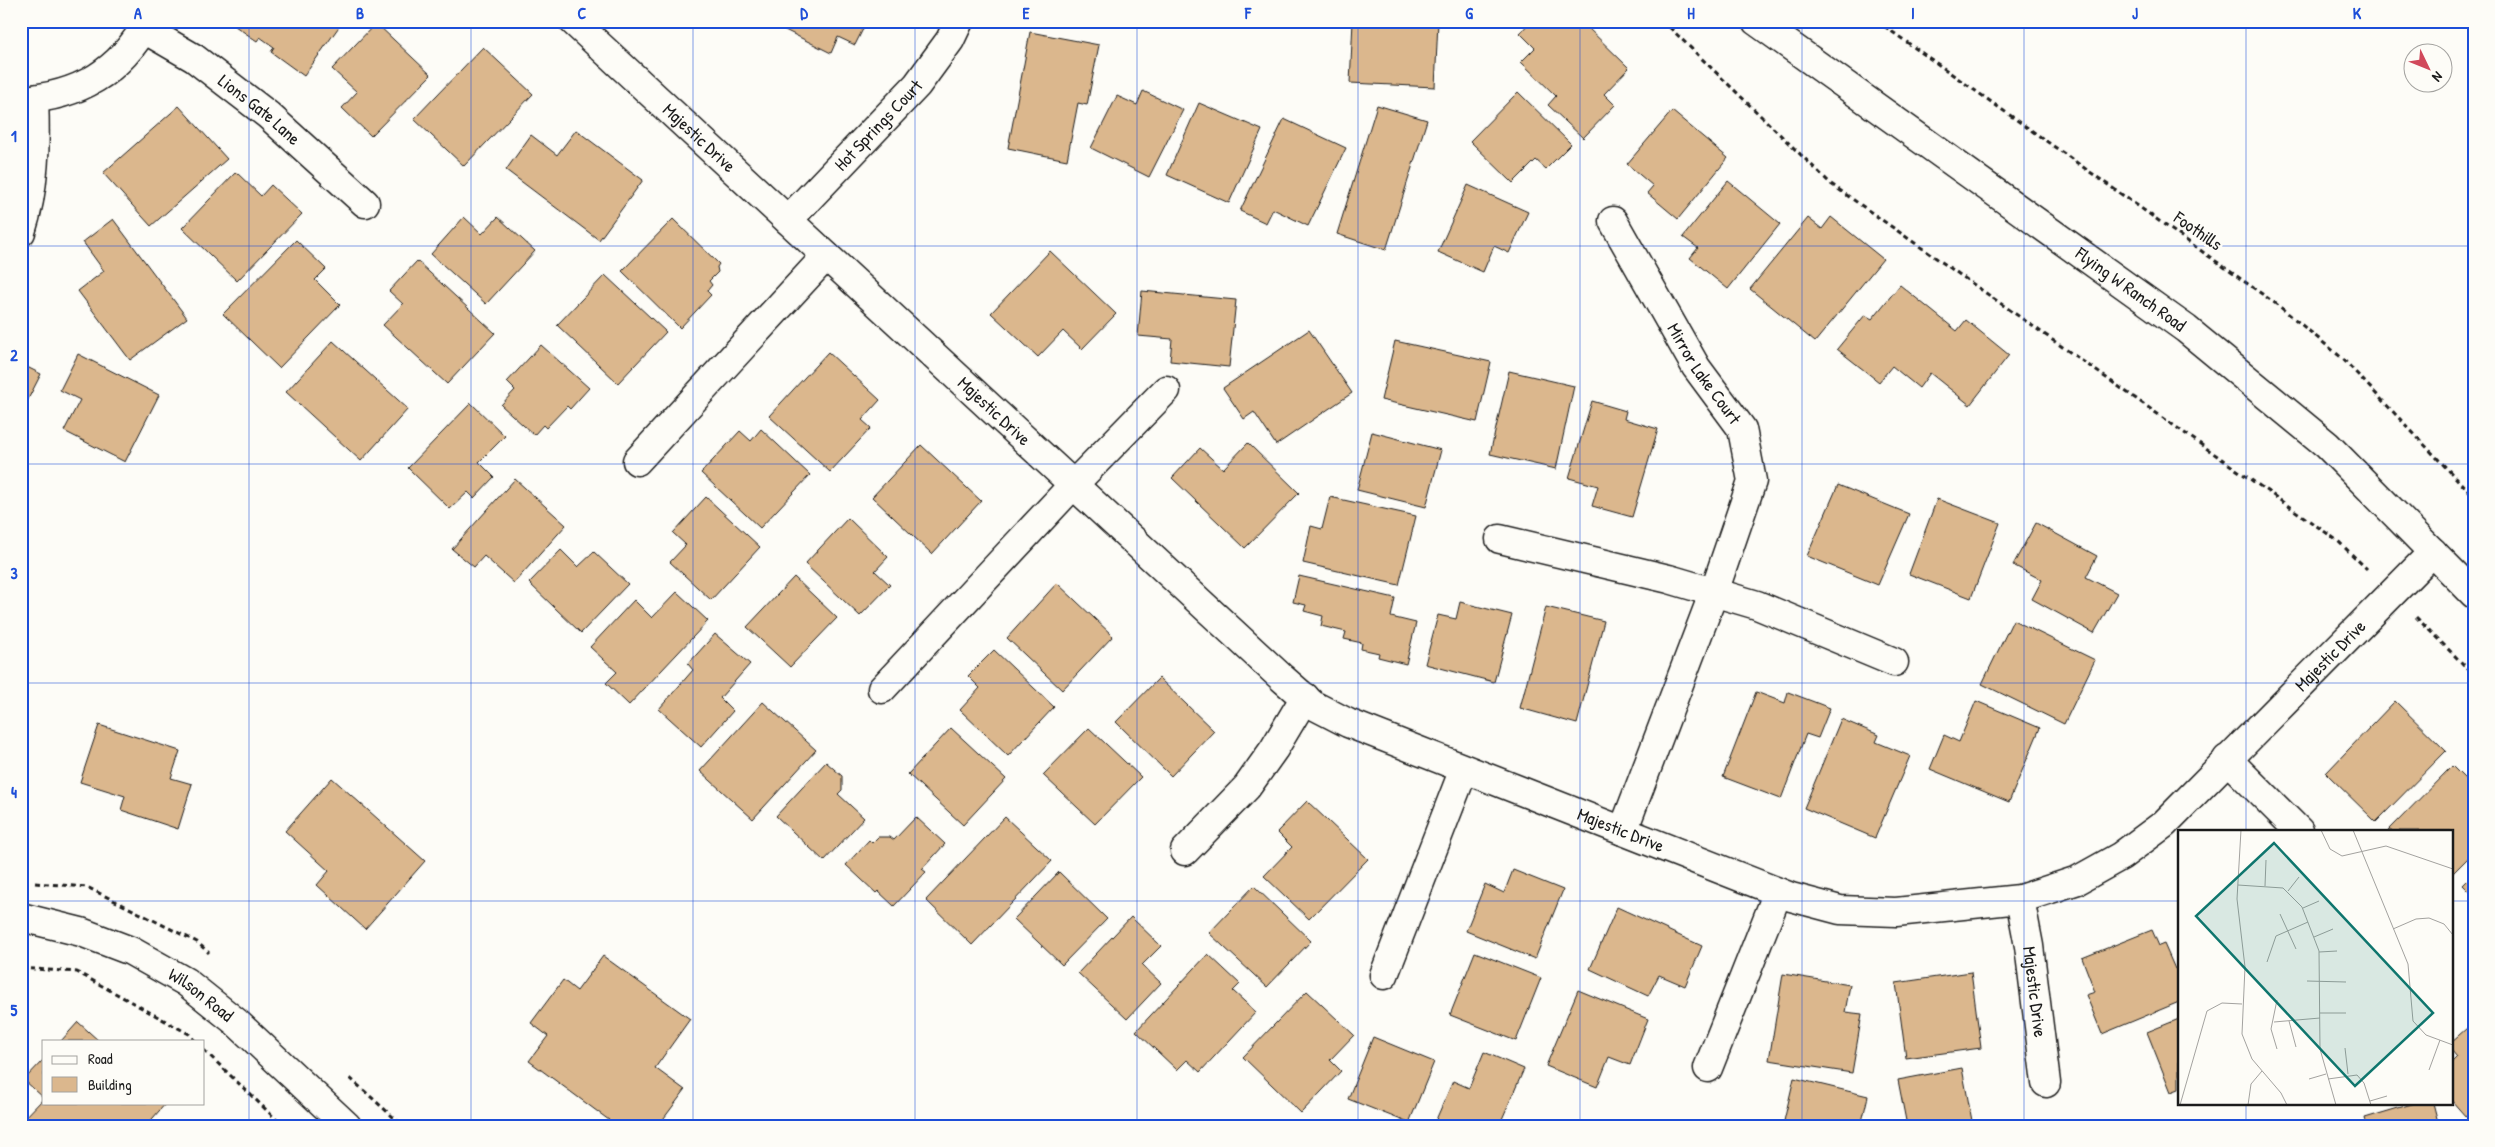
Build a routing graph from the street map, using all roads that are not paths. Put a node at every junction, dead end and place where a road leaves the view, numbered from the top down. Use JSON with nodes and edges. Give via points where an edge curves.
{"nodes":[{"id":1,"x":574,"y":21,"type":"edge"},
{"id":2,"x":959,"y":21,"type":"edge"},
{"id":3,"x":1756,"y":21,"type":"edge"},
{"id":4,"x":146,"y":25,"type":"edge"},
{"id":5,"x":28,"y":99,"type":"edge"},
{"id":6,"x":365,"y":203,"type":"dead end"},
{"id":7,"x":788,"y":220,"type":"junction"},
{"id":8,"x":1613,"y":221,"type":"dead end"},
{"id":9,"x":21,"y":232,"type":"edge"},
{"id":10,"x":826,"y":256,"type":"junction"},
{"id":11,"x":1166,"y":390,"type":"dead end"},
{"id":12,"x":637,"y":462,"type":"dead end"},
{"id":13,"x":1073,"y":485,"type":"junction"},
{"id":14,"x":1500,"y":539,"type":"dead end"},
{"id":15,"x":2433,"y":552,"type":"junction"},
{"id":16,"x":1714,"y":592,"type":"junction"},
{"id":17,"x":2474,"y":594,"type":"edge"},
{"id":18,"x":1894,"y":662,"type":"dead end"},
{"id":19,"x":882,"y":689,"type":"dead end"},
{"id":20,"x":1305,"y":697,"type":"junction"},
{"id":21,"x":2227,"y":759,"type":"junction"},
{"id":22,"x":1464,"y":769,"type":"junction"},
{"id":23,"x":2298,"y":830,"type":"edge"},
{"id":24,"x":1623,"y":831,"type":"junction"},
{"id":25,"x":1185,"y":851,"type":"dead end"},
{"id":26,"x":1778,"y":892,"type":"junction"},
{"id":27,"x":2020,"y":899,"type":"junction"},
{"id":28,"x":21,"y":917,"type":"edge"},
{"id":29,"x":1384,"y":974,"type":"dead end"},
{"id":30,"x":1708,"y":1068,"type":"dead end"},
{"id":31,"x":2046,"y":1083,"type":"dead end"},
{"id":32,"x":348,"y":1126,"type":"edge"}],
"edges":[{"from":1,"to":7,"type":"street","name":"Majestic Drive"},
{"from":2,"to":7,"type":"street","name":"Hot Springs Court","via":[[950,40],[917,85]]},
{"from":3,"to":15,"type":"street","name":"Flying W Ranch Road","via":[[2186,329],[2327,445]]},
{"from":4,"to":5,"type":"street","name":"Lions Gate Lane","via":[[123,59],[102,76],[68,92]]},
{"from":4,"to":6,"type":"street","name":"Lions Gate Lane","via":[[268,115]]},
{"from":5,"to":9,"type":"street","name":"Lions Gate Lane","via":[[36,136],[30,207]]},
{"from":7,"to":10,"type":"street","name":"Majestic Drive"},
{"from":8,"to":16,"type":"street","name":"Mirror Lake Court","via":[[1696,367],[1742,429],[1752,481]]},
{"from":10,"to":12,"type":"street"},
{"from":10,"to":13,"type":"street","name":"Majestic Drive"},
{"from":11,"to":13,"type":"street"},
{"from":13,"to":19,"type":"street"},
{"from":13,"to":20,"type":"street","name":"Majestic Drive"},
{"from":14,"to":16,"type":"street"},
{"from":15,"to":17,"type":"street","name":"Flying W Ranch Road"},
{"from":15,"to":21,"type":"street","name":"Majestic Drive"},
{"from":16,"to":18,"type":"street","via":[[1757,605]]},
{"from":16,"to":24,"type":"street","name":"Mirror Lake Court"},
{"from":20,"to":22,"type":"street","name":"Majestic Drive","via":[[1313,705],[1348,724]]},
{"from":20,"to":25,"type":"street","via":[[1247,787]]},
{"from":21,"to":23,"type":"street"},
{"from":21,"to":27,"type":"street","name":"Majestic Drive","via":[[2164,824],[2121,856],[2078,880]]},
{"from":22,"to":24,"type":"street","name":"Majestic Drive"},
{"from":22,"to":29,"type":"street"},
{"from":24,"to":26,"type":"street","name":"Majestic Drive"},
{"from":26,"to":27,"type":"street","name":"Majestic Drive","via":[[1840,910],[1896,912]]},
{"from":26,"to":30,"type":"street"},
{"from":27,"to":31,"type":"street","name":"Majestic Drive"},
{"from":28,"to":32,"type":"street","name":"Wilson Road","via":[[81,932],[132,951],[186,982],[236,1022]]}]}
